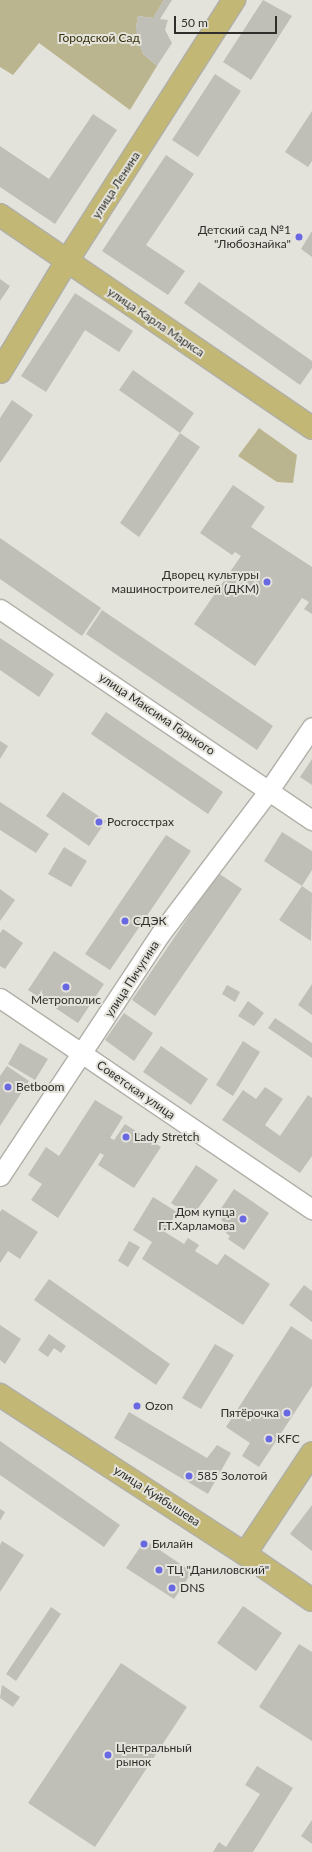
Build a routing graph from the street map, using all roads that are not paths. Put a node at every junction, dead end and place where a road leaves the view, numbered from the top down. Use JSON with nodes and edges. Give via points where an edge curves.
{"nodes":[{"id":1,"x":234,"y":0,"type":"edge"},
{"id":2,"x":0,"y":215,"type":"edge"},
{"id":3,"x":67,"y":261,"type":"junction"},
{"id":4,"x":0,"y":372,"type":"edge"},
{"id":5,"x":312,"y":428,"type":"edge"},
{"id":6,"x":0,"y":609,"type":"edge"},
{"id":7,"x":312,"y":727,"type":"edge"},
{"id":8,"x":269,"y":790,"type":"junction"},
{"id":9,"x":312,"y":820,"type":"edge"},
{"id":10,"x":0,"y":998,"type":"edge"},
{"id":11,"x":83,"y":1054,"type":"junction"},
{"id":12,"x":0,"y":1176,"type":"edge"},
{"id":13,"x":312,"y":1209,"type":"edge"},
{"id":14,"x":0,"y":1395,"type":"edge"},
{"id":15,"x":312,"y":1452,"type":"edge"},
{"id":16,"x":245,"y":1554,"type":"junction"},
{"id":17,"x":312,"y":1600,"type":"edge"}],
"edges":[{"from":1,"to":3,"type":"main road","name":"улица Ленина"},
{"from":2,"to":3,"type":"main road","name":"улица Карла Маркса"},
{"from":3,"to":4,"type":"main road","name":"улица Ленина"},
{"from":3,"to":5,"type":"main road","name":"улица Карла Маркса"},
{"from":6,"to":8,"type":"street","name":"улица Максима Горького"},
{"from":7,"to":8,"type":"street","name":"улица Пичугина"},
{"from":8,"to":9,"type":"street","name":"улица Максима Горького"},
{"from":8,"to":11,"type":"street","name":"улица Пичугина","via":[[162,933]]},
{"from":10,"to":11,"type":"street","name":"Советская улица"},
{"from":11,"to":12,"type":"street","name":"улица Пичугина"},
{"from":11,"to":13,"type":"street","name":"Советская улица"},
{"from":14,"to":16,"type":"main road","name":"улица Куйбышева"},
{"from":15,"to":16,"type":"main road"},
{"from":16,"to":17,"type":"main road","name":"улица Куйбышева"}]}
